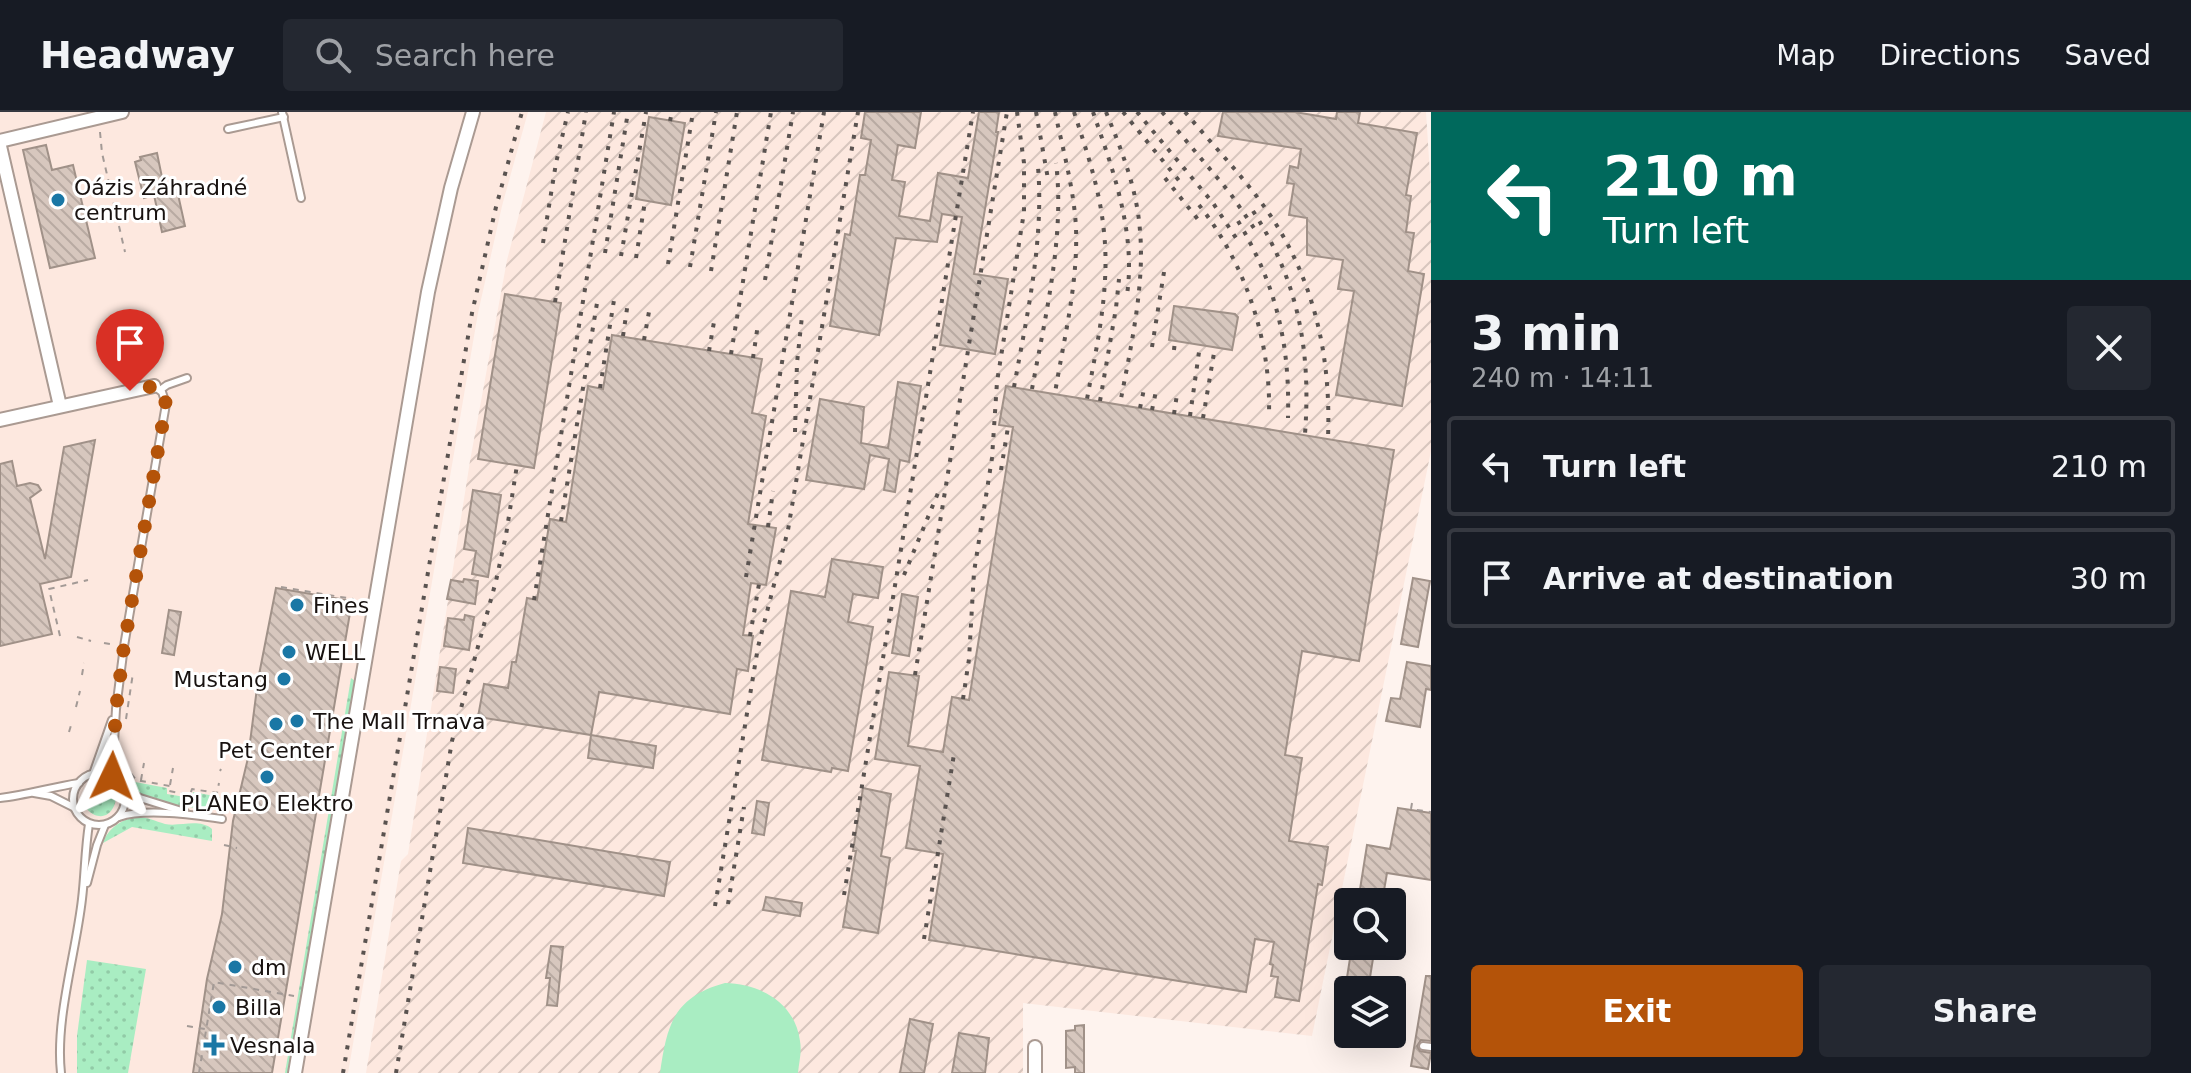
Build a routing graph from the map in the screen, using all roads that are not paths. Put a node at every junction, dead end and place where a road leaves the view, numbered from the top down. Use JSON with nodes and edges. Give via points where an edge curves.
{"nodes":[{"id":1,"x":122,"y":112,"type":"edge"},
{"id":2,"x":473,"y":112,"type":"edge"},
{"id":3,"x":283,"y":114,"type":"edge"},
{"id":4,"x":228,"y":129,"type":"dead end"},
{"id":5,"x":0,"y":144,"type":"edge"},
{"id":6,"x":301,"y":198,"type":"dead end"},
{"id":7,"x":187,"y":378,"type":"dead end"},
{"id":8,"x":157,"y":388,"type":"junction"},
{"id":9,"x":60,"y":406,"type":"junction"},
{"id":10,"x":0,"y":420,"type":"edge"},
{"id":11,"x":116,"y":709,"type":"junction"},
{"id":12,"x":93,"y":774,"type":"junction"},
{"id":13,"x":112,"y":776,"type":"junction"},
{"id":14,"x":79,"y":783,"type":"junction"},
{"id":15,"x":124,"y":790,"type":"junction"},
{"id":16,"x":30,"y":793,"type":"junction"},
{"id":17,"x":1,"y":799,"type":"edge"},
{"id":18,"x":75,"y":808,"type":"junction"},
{"id":19,"x":196,"y":816,"type":"junction"},
{"id":20,"x":119,"y":817,"type":"junction"},
{"id":21,"x":222,"y":819,"type":"dead end"},
{"id":22,"x":89,"y":824,"type":"junction"},
{"id":23,"x":105,"y":825,"type":"junction"},
{"id":24,"x":83,"y":898,"type":"junction"},
{"id":25,"x":1035,"y":1047,"type":"dead end"},
{"id":26,"x":61,"y":1073,"type":"edge"},
{"id":27,"x":295,"y":1073,"type":"edge"},
{"id":28,"x":1035,"y":1073,"type":"edge"}],
"edges":[{"from":1,"to":5,"type":"street"},
{"from":2,"to":27,"type":"street","via":[[425,306]]},
{"from":3,"to":4,"type":"lane"},
{"from":3,"to":6,"type":"lane"},
{"from":5,"to":9,"type":"street"},
{"from":7,"to":8,"type":"lane"},
{"from":8,"to":9,"type":"street"},
{"from":8,"to":11,"type":"lane","via":[[166,404]]},
{"from":9,"to":10,"type":"street"},
{"from":11,"to":12,"type":"lane"},
{"from":11,"to":13,"type":"lane"},
{"from":12,"to":13,"type":"lane"},
{"from":12,"to":14,"type":"lane"},
{"from":13,"to":15,"type":"lane"},
{"from":14,"to":16,"type":"lane"},
{"from":14,"to":18,"type":"lane","via":[[73,795]]},
{"from":15,"to":19,"type":"lane"},
{"from":15,"to":20,"type":"lane"},
{"from":16,"to":17,"type":"lane"},
{"from":16,"to":18,"type":"lane"},
{"from":18,"to":22,"type":"lane"},
{"from":19,"to":20,"type":"lane"},
{"from":19,"to":21,"type":"lane"},
{"from":20,"to":23,"type":"lane"},
{"from":22,"to":23,"type":"lane"},
{"from":22,"to":24,"type":"lane"},
{"from":23,"to":24,"type":"lane"},
{"from":24,"to":26,"type":"lane","via":[[69,976]]},
{"from":25,"to":28,"type":"street"}]}
